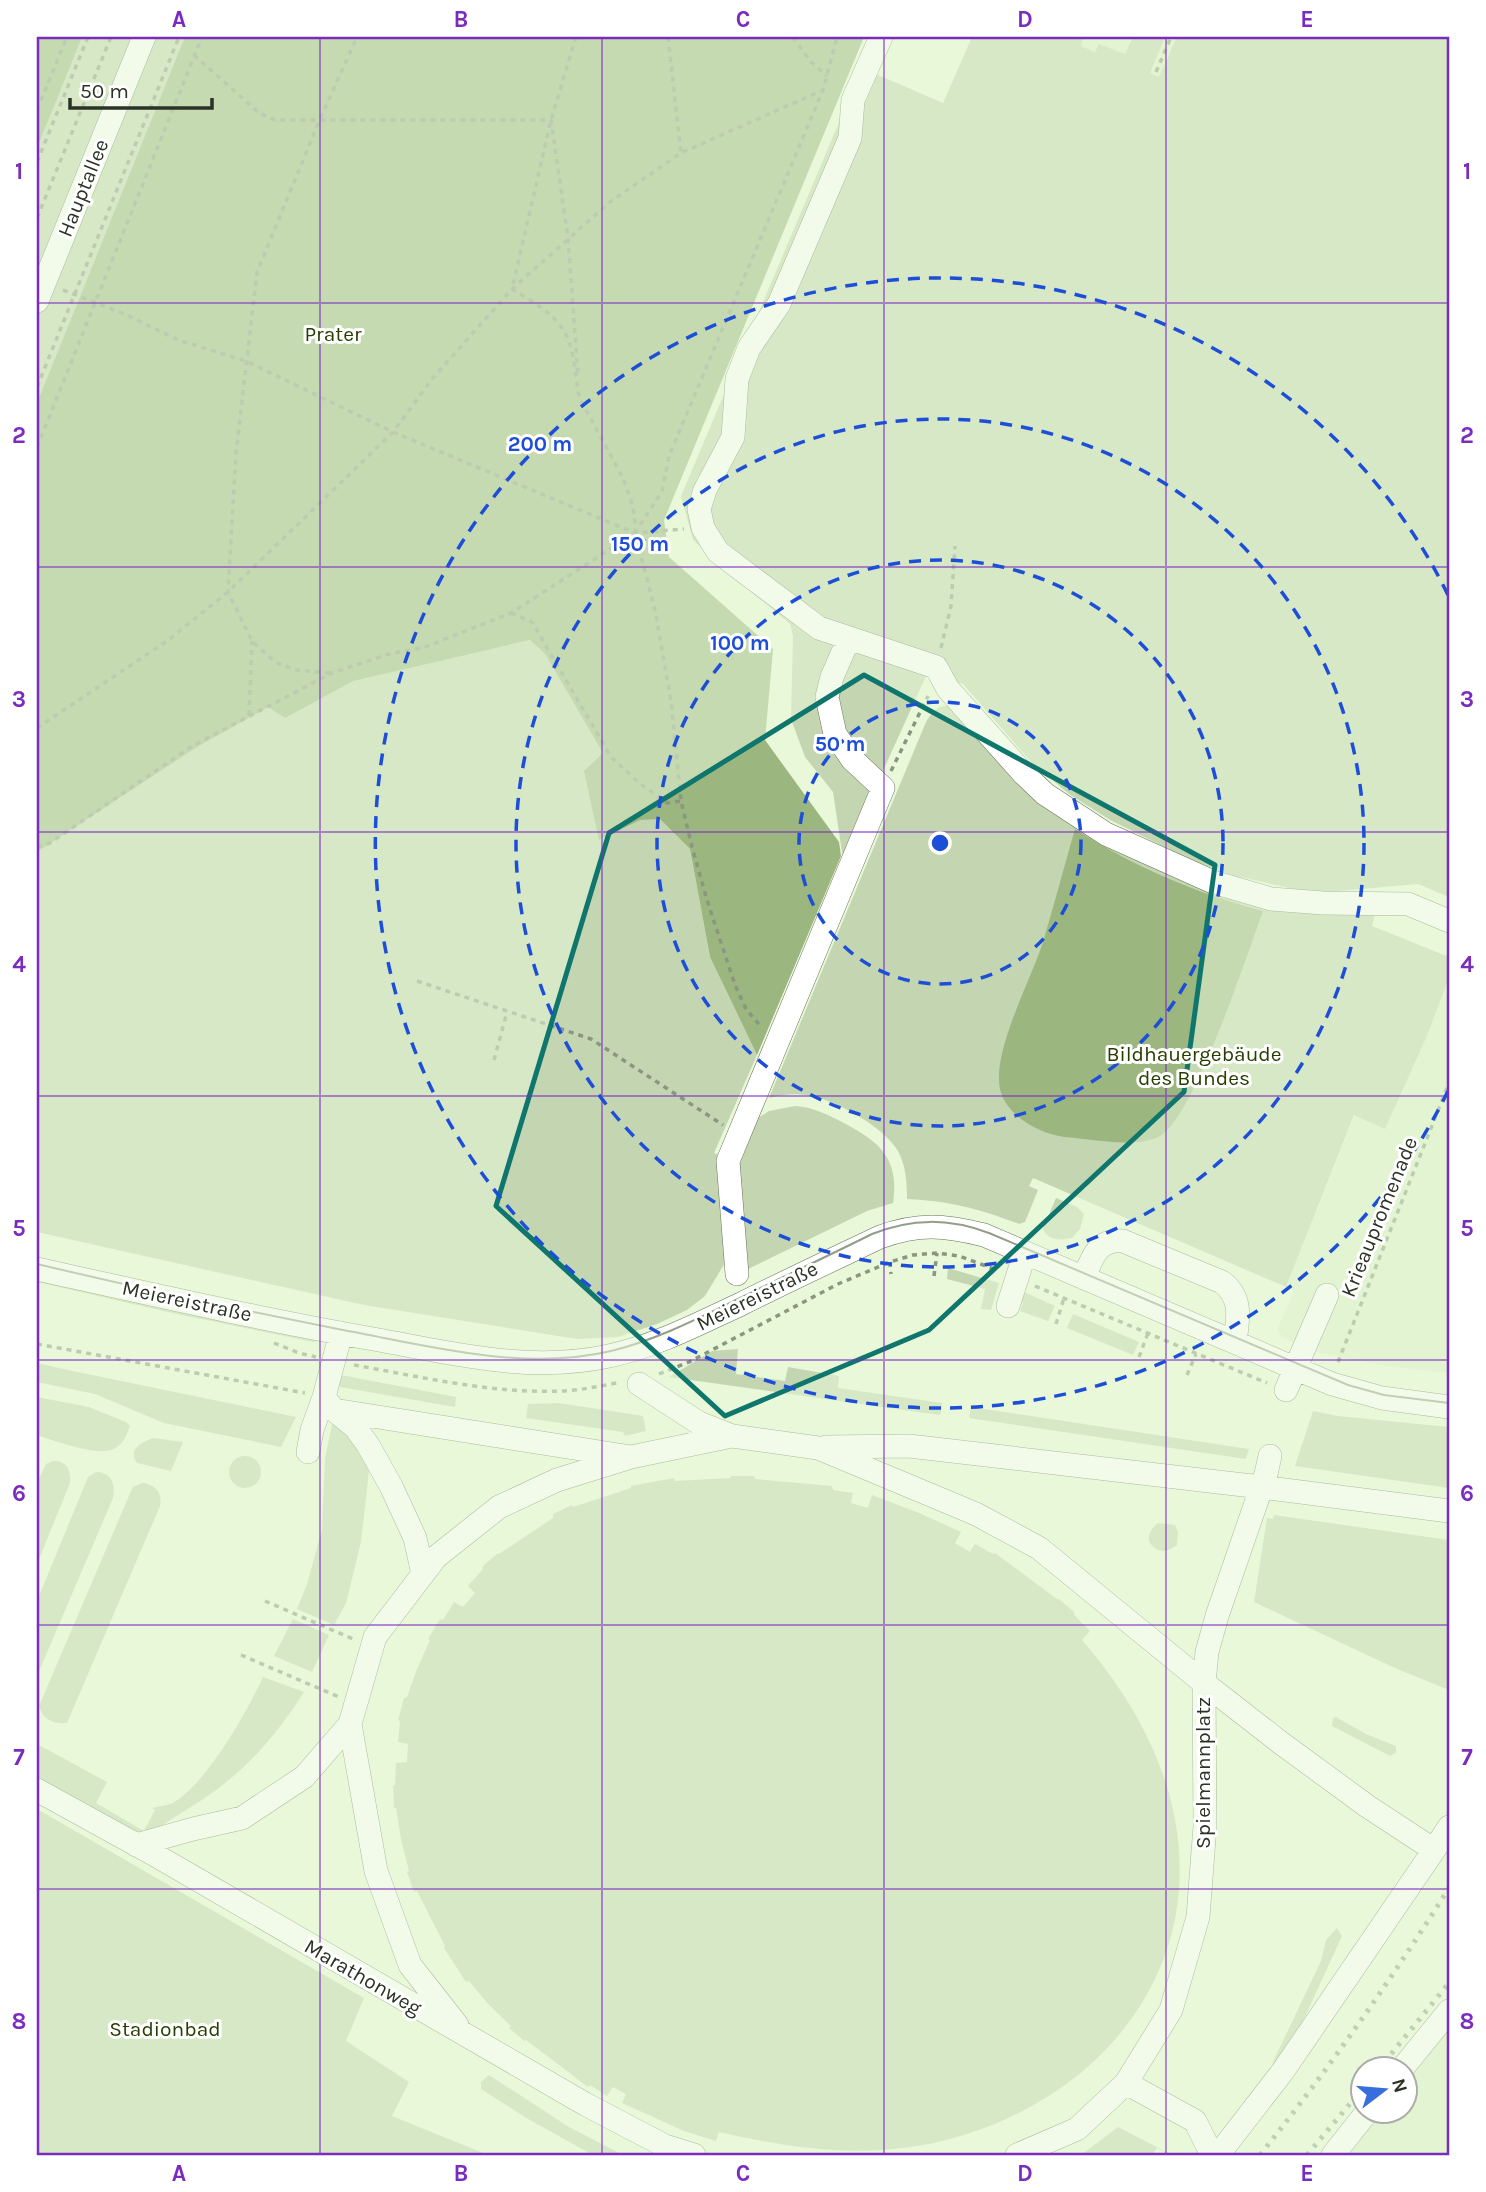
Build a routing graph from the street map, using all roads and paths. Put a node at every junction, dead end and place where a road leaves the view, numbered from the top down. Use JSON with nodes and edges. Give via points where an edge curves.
{"nodes":[{"id":1,"x":66,"y":37,"type":"edge"},
{"id":2,"x":88,"y":37,"type":"edge"},
{"id":3,"x":111,"y":37,"type":"edge"},
{"id":4,"x":144,"y":37,"type":"edge"},
{"id":5,"x":179,"y":37,"type":"edge"},
{"id":6,"x":202,"y":37,"type":"edge"},
{"id":7,"x":357,"y":37,"type":"edge"},
{"id":8,"x":576,"y":37,"type":"edge"},
{"id":9,"x":668,"y":37,"type":"edge"},
{"id":10,"x":793,"y":37,"type":"edge"},
{"id":11,"x":837,"y":37,"type":"edge"},
{"id":12,"x":881,"y":37,"type":"edge"},
{"id":13,"x":1171,"y":37,"type":"edge"},
{"id":14,"x":194,"y":55,"type":"junction"},
{"id":15,"x":1156,"y":72,"type":"dead end"},
{"id":16,"x":827,"y":76,"type":"junction"},
{"id":17,"x":823,"y":90,"type":"junction"},
{"id":18,"x":37,"y":110,"type":"edge"},
{"id":19,"x":320,"y":119,"type":"junction"},
{"id":20,"x":551,"y":120,"type":"junction"},
{"id":21,"x":681,"y":153,"type":"junction"},
{"id":22,"x":37,"y":162,"type":"edge"},
{"id":23,"x":37,"y":218,"type":"edge"},
{"id":24,"x":568,"y":238,"type":"junction"},
{"id":25,"x":512,"y":289,"type":"junction"},
{"id":26,"x":40,"y":292,"type":"edge"},
{"id":27,"x":74,"y":295,"type":"junction"},
{"id":28,"x":93,"y":303,"type":"junction"},
{"id":29,"x":246,"y":361,"type":"junction"},
{"id":30,"x":37,"y":387,"type":"edge"},
{"id":31,"x":580,"y":398,"type":"junction"},
{"id":32,"x":393,"y":432,"type":"junction"},
{"id":33,"x":37,"y":447,"type":"edge"},
{"id":34,"x":703,"y":528,"type":"junction"},
{"id":35,"x":635,"y":533,"type":"junction"},
{"id":36,"x":955,"y":546,"type":"dead end"},
{"id":37,"x":228,"y":592,"type":"junction"},
{"id":38,"x":511,"y":613,"type":"junction"},
{"id":39,"x":849,"y":638,"type":"junction"},
{"id":40,"x":252,"y":640,"type":"junction"},
{"id":41,"x":936,"y":667,"type":"junction"},
{"id":42,"x":332,"y":673,"type":"junction"},
{"id":43,"x":249,"y":716,"type":"junction"},
{"id":44,"x":37,"y":728,"type":"edge"},
{"id":45,"x":883,"y":788,"type":"junction"},
{"id":46,"x":681,"y":801,"type":"junction"},
{"id":47,"x":37,"y":847,"type":"edge"},
{"id":48,"x":1449,"y":921,"type":"edge"},
{"id":49,"x":417,"y":981,"type":"dead end"},
{"id":50,"x":507,"y":1012,"type":"junction"},
{"id":51,"x":776,"y":1046,"type":"junction"},
{"id":52,"x":494,"y":1060,"type":"dead end"},
{"id":53,"x":1449,"y":1083,"type":"edge"},
{"id":54,"x":732,"y":1130,"type":"junction"},
{"id":55,"x":1025,"y":1252,"type":"junction"},
{"id":56,"x":937,"y":1253,"type":"junction"},
{"id":57,"x":890,"y":1262,"type":"junction"},
{"id":58,"x":37,"y":1269,"type":"edge"},
{"id":59,"x":737,"y":1274,"type":"dead end"},
{"id":60,"x":891,"y":1274,"type":"dead end"},
{"id":61,"x":934,"y":1276,"type":"dead end"},
{"id":62,"x":1016,"y":1278,"type":"junction"},
{"id":63,"x":1084,"y":1278,"type":"junction"},
{"id":64,"x":1327,"y":1295,"type":"dead end"},
{"id":65,"x":1064,"y":1298,"type":"junction"},
{"id":66,"x":1008,"y":1306,"type":"dead end"},
{"id":67,"x":1056,"y":1324,"type":"dead end"},
{"id":68,"x":341,"y":1333,"type":"junction"},
{"id":69,"x":1148,"y":1333,"type":"junction"},
{"id":70,"x":1235,"y":1342,"type":"junction"},
{"id":71,"x":37,"y":1345,"type":"edge"},
{"id":72,"x":1196,"y":1354,"type":"junction"},
{"id":73,"x":1139,"y":1357,"type":"dead end"},
{"id":74,"x":1338,"y":1362,"type":"dead end"},
{"id":75,"x":1295,"y":1368,"type":"junction"},
{"id":76,"x":668,"y":1372,"type":"dead end"},
{"id":77,"x":1187,"y":1375,"type":"dead end"},
{"id":78,"x":639,"y":1384,"type":"dead end"},
{"id":79,"x":1286,"y":1390,"type":"joint"},
{"id":80,"x":329,"y":1403,"type":"junction"},
{"id":81,"x":1449,"y":1407,"type":"edge"},
{"id":82,"x":732,"y":1436,"type":"junction"},
{"id":83,"x":818,"y":1448,"type":"junction"},
{"id":84,"x":309,"y":1452,"type":"dead end"},
{"id":85,"x":1270,"y":1456,"type":"dead end"},
{"id":86,"x":631,"y":1457,"type":"junction"},
{"id":87,"x":1261,"y":1487,"type":"junction"},
{"id":88,"x":1449,"y":1511,"type":"edge"},
{"id":89,"x":423,"y":1574,"type":"junction"},
{"id":90,"x":265,"y":1601,"type":"dead end"},
{"id":91,"x":372,"y":1647,"type":"junction"},
{"id":92,"x":242,"y":1655,"type":"dead end"},
{"id":93,"x":1204,"y":1683,"type":"junction"},
{"id":94,"x":353,"y":1714,"type":"junction"},
{"id":95,"x":37,"y":1790,"type":"edge"},
{"id":96,"x":1449,"y":1827,"type":"edge"},
{"id":97,"x":136,"y":1845,"type":"junction"},
{"id":98,"x":1434,"y":1850,"type":"junction"},
{"id":99,"x":1449,"y":2011,"type":"edge"},
{"id":100,"x":465,"y":2036,"type":"junction"},
{"id":101,"x":1412,"y":2056,"type":"edge"},
{"id":102,"x":1126,"y":2083,"type":"junction"},
{"id":103,"x":1356,"y":2126,"type":"edge"},
{"id":104,"x":694,"y":2155,"type":"edge"},
{"id":105,"x":1017,"y":2155,"type":"edge"},
{"id":106,"x":1212,"y":2155,"type":"edge"},
{"id":107,"x":1218,"y":2155,"type":"edge"},
{"id":108,"x":1333,"y":2155,"type":"edge"}],
"edges":[{"from":1,"to":18,"type":"path"},
{"from":2,"to":22,"type":"path"},
{"from":3,"to":23,"type":"path"},
{"from":4,"to":26,"type":"street","name":"Hauptallee"},
{"from":5,"to":27,"type":"path"},
{"from":6,"to":14,"type":"path"},
{"from":7,"to":19,"type":"path"},
{"from":8,"to":20,"type":"path"},
{"from":9,"to":21,"type":"path"},
{"from":10,"to":16,"type":"path"},
{"from":11,"to":16,"type":"path"},
{"from":12,"to":34,"type":"street","via":[[853,100],[850,138],[779,304],[749,348],[737,379],[733,437],[705,490],[699,509]]},
{"from":13,"to":15,"type":"path"},
{"from":14,"to":19,"type":"path","via":[[259,113],[275,120]]},
{"from":14,"to":28,"type":"path"},
{"from":16,"to":17,"type":"path"},
{"from":17,"to":21,"type":"path"},
{"from":17,"to":35,"type":"path","via":[[669,456],[662,491]]},
{"from":19,"to":20,"type":"path"},
{"from":19,"to":29,"type":"path","via":[[257,272]]},
{"from":20,"to":24,"type":"path"},
{"from":20,"to":25,"type":"path"},
{"from":21,"to":24,"type":"path","via":[[610,202]]},
{"from":24,"to":25,"type":"path"},
{"from":24,"to":31,"type":"path"},
{"from":25,"to":31,"type":"path","via":[[561,326],[573,356]]},
{"from":25,"to":32,"type":"path","via":[[432,379]]},
{"from":26,"to":27,"type":"path"},
{"from":27,"to":28,"type":"path"},
{"from":27,"to":30,"type":"path"},
{"from":28,"to":29,"type":"path","via":[[178,340]]},
{"from":28,"to":33,"type":"path"},
{"from":29,"to":32,"type":"path"},
{"from":29,"to":37,"type":"path"},
{"from":31,"to":35,"type":"path","via":[[623,477]]},
{"from":32,"to":35,"type":"path"},
{"from":32,"to":37,"type":"path"},
{"from":34,"to":35,"type":"path"},
{"from":34,"to":39,"type":"street","via":[[719,552],[742,572],[819,628]]},
{"from":35,"to":38,"type":"path"},
{"from":35,"to":46,"type":"path","via":[[669,688]]},
{"from":36,"to":41,"type":"path","via":[[951,606]]},
{"from":37,"to":40,"type":"path"},
{"from":37,"to":44,"type":"path","via":[[167,641]]},
{"from":38,"to":42,"type":"path","via":[[425,647]]},
{"from":38,"to":46,"type":"path","via":[[532,622],[611,757],[667,803]]},
{"from":39,"to":41,"type":"street"},
{"from":39,"to":45,"type":"street","via":[[827,696],[835,734],[852,759]]},
{"from":40,"to":42,"type":"path","via":[[275,662],[296,670]]},
{"from":40,"to":43,"type":"path"},
{"from":41,"to":45,"type":"path","via":[[928,698]]},
{"from":41,"to":48,"type":"street","via":[[948,689],[1024,774],[1045,794],[1106,834],[1213,882],[1271,899],[1408,904]]},
{"from":42,"to":43,"type":"path"},
{"from":43,"to":47,"type":"path","via":[[192,746],[50,843]]},
{"from":45,"to":51,"type":"street"},
{"from":46,"to":51,"type":"path","via":[[735,985],[746,1009]]},
{"from":49,"to":50,"type":"path"},
{"from":50,"to":52,"type":"path"},
{"from":50,"to":54,"type":"path","via":[[591,1039]]},
{"from":51,"to":54,"type":"street"},
{"from":53,"to":74,"type":"path","name":"Krieaupromenade"},
{"from":54,"to":59,"type":"street","via":[[729,1161]]},
{"from":55,"to":62,"type":"street"},
{"from":55,"to":63,"type":"street","name":"Meiereistraße"},
{"from":55,"to":68,"type":"street","name":"Meiereistraße","via":[[953,1227],[904,1228],[676,1335],[639,1349],[571,1362],[499,1362]]},
{"from":56,"to":57,"type":"path"},
{"from":56,"to":61,"type":"path"},
{"from":56,"to":62,"type":"path","via":[[959,1256]]},
{"from":57,"to":60,"type":"path"},
{"from":57,"to":76,"type":"path"},
{"from":58,"to":68,"type":"street","name":"Meiereistraße"},
{"from":62,"to":65,"type":"path"},
{"from":62,"to":66,"type":"street"},
{"from":63,"to":70,"type":"street","name":"Meiereistraße"},
{"from":63,"to":70,"type":"street","via":[[1099,1247],[1123,1241],[1230,1289],[1239,1315]]},
{"from":64,"to":75,"type":"street"},
{"from":65,"to":67,"type":"path"},
{"from":65,"to":69,"type":"path"},
{"from":68,"to":80,"type":"street"},
{"from":69,"to":72,"type":"path"},
{"from":69,"to":73,"type":"path"},
{"from":70,"to":75,"type":"street","name":"Meiereistraße"},
{"from":71,"to":80,"type":"path"},
{"from":72,"to":77,"type":"path"},
{"from":72,"to":79,"type":"path"},
{"from":75,"to":79,"type":"street"},
{"from":75,"to":81,"type":"street","name":"Meiereistraße","via":[[1358,1392]]},
{"from":78,"to":82,"type":"street","via":[[699,1423]]},
{"from":80,"to":84,"type":"street","via":[[312,1430]]},
{"from":80,"to":86,"type":"street"},
{"from":80,"to":89,"type":"street","via":[[355,1427],[391,1486],[415,1538]]},
{"from":82,"to":83,"type":"street"},
{"from":82,"to":86,"type":"street"},
{"from":83,"to":87,"type":"street","via":[[909,1446]]},
{"from":83,"to":93,"type":"street","via":[[976,1514],[1039,1548]]},
{"from":85,"to":87,"type":"street","name":"Spielmannplatz"},
{"from":86,"to":89,"type":"street","via":[[557,1480],[499,1507],[436,1557]]},
{"from":87,"to":88,"type":"street"},
{"from":87,"to":93,"type":"street","name":"Spielmannplatz","via":[[1217,1616]]},
{"from":89,"to":91,"type":"street"},
{"from":90,"to":91,"type":"path"},
{"from":91,"to":94,"type":"street"},
{"from":92,"to":94,"type":"path"},
{"from":93,"to":98,"type":"street","via":[[1367,1806]]},
{"from":93,"to":102,"type":"street","name":"Spielmannplatz","via":[[1205,1826],[1198,1917],[1171,2010]]},
{"from":94,"to":97,"type":"street","via":[[304,1776],[242,1818]]},
{"from":94,"to":100,"type":"street","via":[[376,1871],[384,1895],[410,1965]]},
{"from":95,"to":97,"type":"street","name":"Marathonweg"},
{"from":96,"to":98,"type":"street"},
{"from":97,"to":100,"type":"street","name":"Marathonweg"},
{"from":98,"to":107,"type":"street","via":[[1283,2071]]},
{"from":99,"to":101,"type":"street"},
{"from":100,"to":104,"type":"street","name":"Marathonweg","via":[[665,2146]]},
{"from":102,"to":105,"type":"street","via":[[1077,2129]]},
{"from":102,"to":106,"type":"street","via":[[1195,2121]]},
{"from":103,"to":108,"type":"street"}]}
